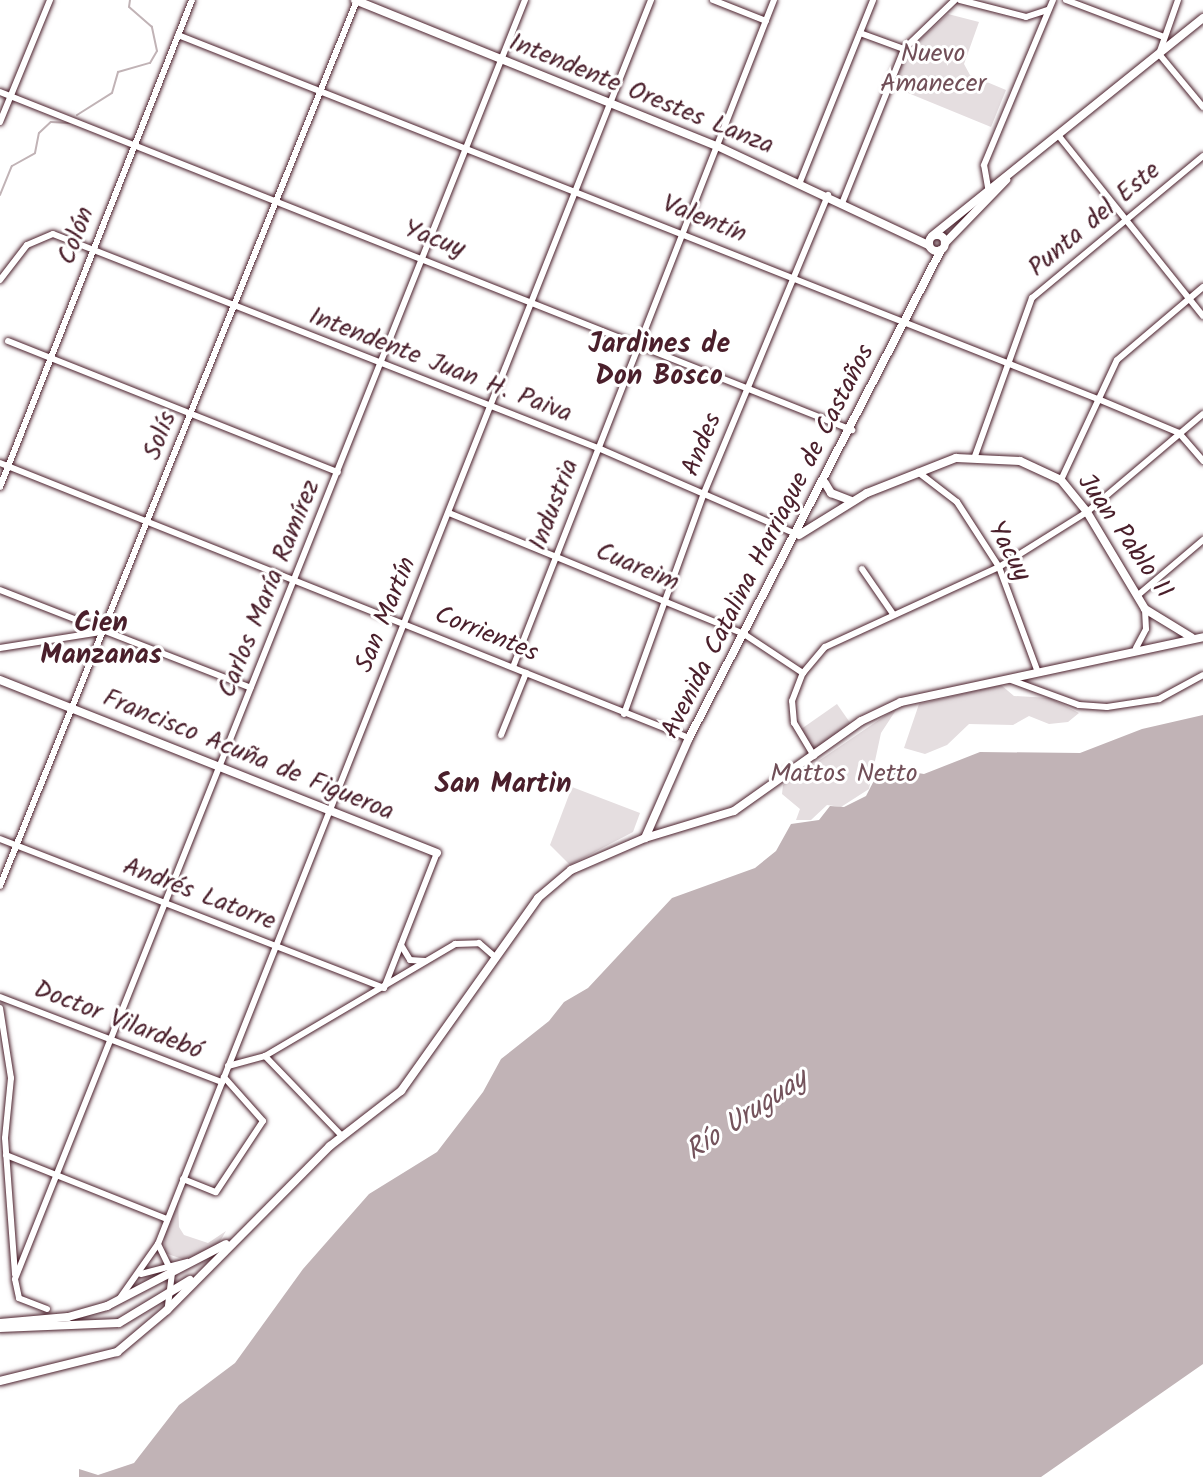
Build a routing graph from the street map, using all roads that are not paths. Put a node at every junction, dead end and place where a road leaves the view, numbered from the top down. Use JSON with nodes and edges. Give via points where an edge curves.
{"nodes":[{"id":1,"x":50,"y":0,"type":"edge"},
{"id":2,"x":192,"y":0,"type":"edge"},
{"id":3,"x":356,"y":0,"type":"edge"},
{"id":4,"x":525,"y":0,"type":"edge"},
{"id":5,"x":651,"y":0,"type":"edge"},
{"id":6,"x":713,"y":0,"type":"edge"},
{"id":7,"x":774,"y":0,"type":"edge"},
{"id":8,"x":873,"y":0,"type":"edge"},
{"id":9,"x":958,"y":0,"type":"edge"},
{"id":10,"x":1053,"y":0,"type":"edge"},
{"id":11,"x":1066,"y":0,"type":"edge"},
{"id":12,"x":1178,"y":0,"type":"edge"},
{"id":13,"x":1048,"y":10,"type":"junction"},
{"id":14,"x":1203,"y":18,"type":"edge"},
{"id":15,"x":766,"y":21,"type":"junction"},
{"id":16,"x":860,"y":33,"type":"junction"},
{"id":17,"x":178,"y":35,"type":"junction"},
{"id":18,"x":1164,"y":37,"type":"junction"},
{"id":19,"x":904,"y":49,"type":"junction"},
{"id":20,"x":1159,"y":54,"type":"junction"},
{"id":21,"x":501,"y":59,"type":"junction"},
{"id":22,"x":0,"y":92,"type":"edge"},
{"id":23,"x":320,"y":93,"type":"junction"},
{"id":24,"x":11,"y":96,"type":"junction"},
{"id":25,"x":611,"y":101,"type":"junction"},
{"id":26,"x":1203,"y":107,"type":"edge"},
{"id":27,"x":0,"y":122,"type":"edge"},
{"id":28,"x":1054,"y":137,"type":"junction"},
{"id":29,"x":135,"y":144,"type":"junction"},
{"id":30,"x":717,"y":146,"type":"junction"},
{"id":31,"x":466,"y":149,"type":"junction"},
{"id":32,"x":1203,"y":156,"type":"edge"},
{"id":33,"x":800,"y":182,"type":"junction"},
{"id":34,"x":576,"y":190,"type":"junction"},
{"id":35,"x":988,"y":192,"type":"junction"},
{"id":36,"x":828,"y":195,"type":"junction"},
{"id":37,"x":276,"y":200,"type":"junction"},
{"id":38,"x":843,"y":201,"type":"junction"},
{"id":39,"x":1125,"y":220,"type":"junction"},
{"id":40,"x":683,"y":232,"type":"junction"},
{"id":41,"x":930,"y":241,"type":"junction"},
{"id":42,"x":943,"y":246,"type":"junction"},
{"id":43,"x":94,"y":250,"type":"junction"},
{"id":44,"x":422,"y":257,"type":"junction"},
{"id":45,"x":932,"y":266,"type":"junction"},
{"id":46,"x":796,"y":278,"type":"junction"},
{"id":47,"x":0,"y":280,"type":"edge"},
{"id":48,"x":1203,"y":287,"type":"edge"},
{"id":49,"x":533,"y":299,"type":"junction"},
{"id":50,"x":1189,"y":299,"type":"junction"},
{"id":51,"x":235,"y":308,"type":"junction"},
{"id":52,"x":1203,"y":316,"type":"edge"},
{"id":53,"x":904,"y":322,"type":"junction"},
{"id":54,"x":8,"y":341,"type":"dead end"},
{"id":55,"x":640,"y":342,"type":"junction"},
{"id":56,"x":52,"y":358,"type":"junction"},
{"id":57,"x":1005,"y":361,"type":"junction"},
{"id":58,"x":381,"y":365,"type":"junction"},
{"id":59,"x":748,"y":387,"type":"junction"},
{"id":60,"x":1098,"y":399,"type":"junction"},
{"id":61,"x":491,"y":406,"type":"junction"},
{"id":62,"x":1203,"y":414,"type":"edge"},
{"id":63,"x":190,"y":415,"type":"junction"},
{"id":64,"x":852,"y":430,"type":"junction"},
{"id":65,"x":1179,"y":433,"type":"junction"},
{"id":66,"x":598,"y":448,"type":"junction"},
{"id":67,"x":975,"y":456,"type":"junction"},
{"id":68,"x":1203,"y":461,"type":"edge"},
{"id":69,"x":4,"y":464,"type":"edge"},
{"id":70,"x":338,"y":472,"type":"junction"},
{"id":71,"x":918,"y":472,"type":"junction"},
{"id":72,"x":1061,"y":480,"type":"junction"},
{"id":73,"x":825,"y":483,"type":"junction"},
{"id":74,"x":0,"y":487,"type":"edge"},
{"id":75,"x":704,"y":493,"type":"junction"},
{"id":76,"x":853,"y":501,"type":"junction"},
{"id":77,"x":1087,"y":512,"type":"junction"},
{"id":78,"x":449,"y":513,"type":"junction"},
{"id":79,"x":150,"y":524,"type":"junction"},
{"id":80,"x":798,"y":536,"type":"junction"},
{"id":81,"x":1203,"y":540,"type":"edge"},
{"id":82,"x":556,"y":556,"type":"junction"},
{"id":83,"x":999,"y":567,"type":"junction"},
{"id":84,"x":862,"y":569,"type":"dead end"},
{"id":85,"x":293,"y":580,"type":"junction"},
{"id":86,"x":0,"y":590,"type":"edge"},
{"id":87,"x":1137,"y":596,"type":"junction"},
{"id":88,"x":667,"y":602,"type":"junction"},
{"id":89,"x":1145,"y":609,"type":"junction"},
{"id":90,"x":893,"y":614,"type":"junction"},
{"id":91,"x":405,"y":624,"type":"junction"},
{"id":92,"x":105,"y":631,"type":"junction"},
{"id":93,"x":744,"y":634,"type":"junction"},
{"id":94,"x":1199,"y":638,"type":"edge"},
{"id":95,"x":0,"y":648,"type":"edge"},
{"id":96,"x":1136,"y":648,"type":"junction"},
{"id":97,"x":513,"y":667,"type":"junction"},
{"id":98,"x":1037,"y":670,"type":"junction"},
{"id":99,"x":526,"y":673,"type":"junction"},
{"id":100,"x":803,"y":673,"type":"junction"},
{"id":101,"x":1203,"y":675,"type":"edge"},
{"id":102,"x":1004,"y":677,"type":"junction"},
{"id":103,"x":0,"y":680,"type":"edge"},
{"id":104,"x":251,"y":688,"type":"junction"},
{"id":105,"x":74,"y":708,"type":"junction"},
{"id":106,"x":624,"y":714,"type":"junction"},
{"id":107,"x":501,"y":735,"type":"dead end"},
{"id":108,"x":689,"y":738,"type":"junction"},
{"id":109,"x":815,"y":758,"type":"junction"},
{"id":110,"x":221,"y":768,"type":"junction"},
{"id":111,"x":329,"y":810,"type":"junction"},
{"id":112,"x":645,"y":838,"type":"junction"},
{"id":113,"x":0,"y":839,"type":"edge"},
{"id":114,"x":20,"y":847,"type":"junction"},
{"id":115,"x":437,"y":853,"type":"joint"},
{"id":116,"x":0,"y":886,"type":"edge"},
{"id":117,"x":167,"y":905,"type":"junction"},
{"id":118,"x":401,"y":945,"type":"junction"},
{"id":119,"x":275,"y":946,"type":"junction"},
{"id":120,"x":495,"y":957,"type":"junction"},
{"id":121,"x":428,"y":960,"type":"junction"},
{"id":122,"x":384,"y":988,"type":"junction"},
{"id":123,"x":0,"y":997,"type":"edge"},
{"id":124,"x":0,"y":1008,"type":"edge"},
{"id":125,"x":113,"y":1039,"type":"junction"},
{"id":126,"x":265,"y":1056,"type":"junction"},
{"id":127,"x":228,"y":1066,"type":"junction"},
{"id":128,"x":223,"y":1079,"type":"junction"},
{"id":129,"x":342,"y":1136,"type":"junction"},
{"id":130,"x":6,"y":1155,"type":"junction"},
{"id":131,"x":58,"y":1177,"type":"junction"},
{"id":132,"x":183,"y":1179,"type":"junction"},
{"id":133,"x":167,"y":1219,"type":"junction"},
{"id":134,"x":234,"y":1240,"type":"junction"},
{"id":135,"x":158,"y":1244,"type":"junction"},
{"id":136,"x":209,"y":1267,"type":"junction"},
{"id":137,"x":169,"y":1270,"type":"junction"},
{"id":138,"x":141,"y":1274,"type":"junction"},
{"id":139,"x":15,"y":1279,"type":"junction"},
{"id":140,"x":173,"y":1293,"type":"junction"},
{"id":141,"x":118,"y":1301,"type":"junction"},
{"id":142,"x":47,"y":1309,"type":"dead end"},
{"id":143,"x":167,"y":1310,"type":"junction"},
{"id":144,"x":0,"y":1326,"type":"edge"},
{"id":145,"x":0,"y":1381,"type":"edge"}],
"edges":[{"from":1,"to":24,"type":"street"},
{"from":2,"to":17,"type":"street","name":"Colón"},
{"from":3,"to":21,"type":"street","name":"Intendente Orestes Lanza"},
{"from":3,"to":23,"type":"street","name":"Solís"},
{"from":4,"to":21,"type":"street","name":"Carlos María Ramírez"},
{"from":5,"to":25,"type":"street","name":"San Martín"},
{"from":6,"to":15,"type":"street"},
{"from":7,"to":15,"type":"street","name":"Industria"},
{"from":8,"to":16,"type":"street"},
{"from":9,"to":13,"type":"street","via":[[1026,17]]},
{"from":9,"to":19,"type":"street"},
{"from":10,"to":13,"type":"street"},
{"from":11,"to":18,"type":"street"},
{"from":12,"to":18,"type":"street"},
{"from":13,"to":35,"type":"street","via":[[984,165]]},
{"from":14,"to":20,"type":"street","name":"Avenida Catalina Harriague de Castaños"},
{"from":15,"to":30,"type":"street","name":"Industria"},
{"from":16,"to":19,"type":"street"},
{"from":16,"to":33,"type":"street"},
{"from":17,"to":23,"type":"street","name":"Valentín"},
{"from":17,"to":29,"type":"street","name":"Colón"},
{"from":18,"to":20,"type":"street"},
{"from":19,"to":38,"type":"street"},
{"from":20,"to":26,"type":"street"},
{"from":20,"to":28,"type":"street","name":"Avenida Catalina Harriague de Castaños"},
{"from":21,"to":25,"type":"street","name":"Intendente Orestes Lanza"},
{"from":21,"to":31,"type":"street","name":"Carlos María Ramírez"},
{"from":22,"to":24,"type":"street","name":"Yacuy"},
{"from":23,"to":31,"type":"street","name":"Valentín"},
{"from":23,"to":37,"type":"street","name":"Solís"},
{"from":24,"to":27,"type":"street"},
{"from":24,"to":29,"type":"street","name":"Yacuy"},
{"from":25,"to":30,"type":"street","name":"Intendente Orestes Lanza"},
{"from":25,"to":34,"type":"street","name":"San Martín"},
{"from":28,"to":35,"type":"street","name":"Avenida Catalina Harriague de Castaños"},
{"from":28,"to":39,"type":"street"},
{"from":29,"to":37,"type":"street","name":"Yacuy"},
{"from":29,"to":43,"type":"street","name":"Colón"},
{"from":30,"to":33,"type":"street","name":"Intendente Orestes Lanza"},
{"from":30,"to":40,"type":"street","name":"Industria"},
{"from":31,"to":34,"type":"street","name":"Valentín"},
{"from":31,"to":44,"type":"street","name":"Carlos María Ramírez"},
{"from":32,"to":39,"type":"street","name":"Punta del Este"},
{"from":33,"to":36,"type":"street","name":"Intendente Orestes Lanza"},
{"from":34,"to":40,"type":"street","name":"Valentín"},
{"from":34,"to":49,"type":"street","name":"San Martín"},
{"from":35,"to":41,"type":"street","name":"Avenida Catalina Harriague de Castaños"},
{"from":35,"to":42,"type":"street","name":"Avenida Catalina Harriague de Castaños"},
{"from":36,"to":38,"type":"street","name":"Intendente Orestes Lanza"},
{"from":36,"to":46,"type":"street","name":"Andes"},
{"from":37,"to":44,"type":"street","name":"Yacuy"},
{"from":37,"to":51,"type":"street","name":"Solís"},
{"from":38,"to":41,"type":"street","name":"Intendente Orestes Lanza"},
{"from":39,"to":50,"type":"street"},
{"from":39,"to":57,"type":"street","name":"Punta del Este","via":[[1032,298]]},
{"from":40,"to":46,"type":"street","name":"Valentín"},
{"from":40,"to":55,"type":"street","name":"Industria"},
{"from":41,"to":42,"type":"street"},
{"from":41,"to":42,"type":"street","via":[[941,235]]},
{"from":41,"to":45,"type":"street"},
{"from":42,"to":45,"type":"street","name":"Avenida Catalina Harriague de Castaños"},
{"from":43,"to":47,"type":"street","name":"Intendente Juan H. Paiva","via":[[53,234],[27,245]]},
{"from":43,"to":51,"type":"street","name":"Intendente Juan H. Paiva"},
{"from":43,"to":56,"type":"street","name":"Colón"},
{"from":44,"to":49,"type":"street","name":"Yacuy"},
{"from":44,"to":58,"type":"street","name":"Carlos María Ramírez"},
{"from":45,"to":53,"type":"street","name":"Avenida Catalina Harriague de Castaños"},
{"from":46,"to":53,"type":"street","name":"Valentín"},
{"from":46,"to":59,"type":"street","name":"Andes"},
{"from":48,"to":50,"type":"street"},
{"from":49,"to":55,"type":"street","name":"Yacuy"},
{"from":49,"to":61,"type":"street","name":"San Martín"},
{"from":50,"to":52,"type":"street"},
{"from":50,"to":60,"type":"street","via":[[1124,353]]},
{"from":51,"to":58,"type":"street","name":"Intendente Juan H. Paiva"},
{"from":51,"to":63,"type":"street","name":"Solís"},
{"from":53,"to":57,"type":"street","name":"Valentín"},
{"from":53,"to":64,"type":"street","name":"Avenida Catalina Harriague de Castaños"},
{"from":54,"to":56,"type":"street"},
{"from":55,"to":59,"type":"street","name":"Yacuy"},
{"from":55,"to":66,"type":"street","name":"Industria"},
{"from":56,"to":63,"type":"street"},
{"from":56,"to":69,"type":"street","name":"Colón"},
{"from":57,"to":60,"type":"street","name":"Valentín"},
{"from":57,"to":67,"type":"street","name":"Punta del Este"},
{"from":58,"to":61,"type":"street","name":"Intendente Juan H. Paiva"},
{"from":58,"to":70,"type":"street","name":"Carlos María Ramírez"},
{"from":59,"to":64,"type":"street","name":"Yacuy"},
{"from":59,"to":75,"type":"street","name":"Andes"},
{"from":60,"to":65,"type":"street","name":"Valentín"},
{"from":60,"to":72,"type":"street"},
{"from":61,"to":66,"type":"street","name":"Intendente Juan H. Paiva"},
{"from":61,"to":78,"type":"street","name":"San Martín"},
{"from":62,"to":65,"type":"street"},
{"from":63,"to":70,"type":"street"},
{"from":63,"to":79,"type":"street","name":"Solís"},
{"from":64,"to":73,"type":"street","name":"Avenida Catalina Harriague de Castaños"},
{"from":65,"to":68,"type":"street","name":"Valentín"},
{"from":65,"to":77,"type":"street"},
{"from":66,"to":75,"type":"street","name":"Intendente Juan H. Paiva"},
{"from":66,"to":82,"type":"street","name":"Industria"},
{"from":67,"to":71,"type":"street","name":"Juan Pablo II"},
{"from":67,"to":72,"type":"street","name":"Juan Pablo II","via":[[1020,461]]},
{"from":69,"to":74,"type":"street","name":"Colón"},
{"from":69,"to":79,"type":"street","name":"Corrientes"},
{"from":70,"to":85,"type":"street","name":"Carlos María Ramírez"},
{"from":71,"to":76,"type":"street","name":"Juan Pablo II"},
{"from":71,"to":83,"type":"street","name":"Yacuy","via":[[957,502]]},
{"from":72,"to":77,"type":"street","name":"Juan Pablo II"},
{"from":73,"to":76,"type":"street","via":[[831,493]]},
{"from":73,"to":80,"type":"street","name":"Avenida Catalina Harriague de Castaños"},
{"from":75,"to":80,"type":"street","name":"Intendente Juan H. Paiva"},
{"from":75,"to":88,"type":"street","name":"Andes"},
{"from":76,"to":80,"type":"street","name":"Juan Pablo II"},
{"from":77,"to":83,"type":"street"},
{"from":77,"to":87,"type":"street","name":"Juan Pablo II"},
{"from":78,"to":82,"type":"street","name":"Cuareim"},
{"from":78,"to":91,"type":"street","name":"San Martín"},
{"from":79,"to":85,"type":"street","name":"Corrientes"},
{"from":79,"to":92,"type":"street","name":"Solís"},
{"from":80,"to":93,"type":"street","name":"Avenida Catalina Harriague de Castaños"},
{"from":81,"to":87,"type":"street"},
{"from":82,"to":88,"type":"street","name":"Cuareim"},
{"from":82,"to":97,"type":"street","name":"Industria"},
{"from":83,"to":90,"type":"street"},
{"from":83,"to":98,"type":"street","name":"Yacuy"},
{"from":84,"to":90,"type":"street"},
{"from":85,"to":91,"type":"street","name":"Corrientes"},
{"from":85,"to":104,"type":"street","name":"Carlos María Ramírez"},
{"from":86,"to":92,"type":"street"},
{"from":87,"to":89,"type":"street","name":"Juan Pablo II"},
{"from":88,"to":93,"type":"street","name":"Cuareim"},
{"from":88,"to":106,"type":"street","name":"Andes"},
{"from":89,"to":94,"type":"street","name":"Juan Pablo II"},
{"from":89,"to":96,"type":"street","via":[[1146,629]]},
{"from":90,"to":100,"type":"street","via":[[825,647]]},
{"from":91,"to":97,"type":"street","name":"Corrientes"},
{"from":91,"to":111,"type":"street","name":"San Martín"},
{"from":92,"to":95,"type":"street"},
{"from":92,"to":104,"type":"street"},
{"from":92,"to":105,"type":"street","name":"Solís"},
{"from":93,"to":100,"type":"street","name":"Cuareim"},
{"from":93,"to":108,"type":"street","name":"Avenida Catalina Harriague de Castaños"},
{"from":94,"to":96,"type":"street"},
{"from":96,"to":98,"type":"street"},
{"from":97,"to":99,"type":"street","name":"Corrientes"},
{"from":98,"to":102,"type":"street"},
{"from":99,"to":106,"type":"street","name":"Corrientes"},
{"from":99,"to":107,"type":"street"},
{"from":100,"to":109,"type":"street","via":[[791,712]]},
{"from":101,"to":102,"type":"street","via":[[1159,699],[1107,707],[1079,705]]},
{"from":102,"to":109,"type":"street","via":[[881,709]]},
{"from":103,"to":105,"type":"street","name":"Francisco Acuña de Figueroa"},
{"from":104,"to":110,"type":"street","name":"Carlos María Ramírez"},
{"from":105,"to":110,"type":"street","name":"Francisco Acuña de Figueroa"},
{"from":105,"to":114,"type":"street","name":"Solís"},
{"from":106,"to":108,"type":"street","name":"Corrientes"},
{"from":108,"to":112,"type":"street","name":"Avenida Catalina Harriague de Castaños"},
{"from":109,"to":112,"type":"street","via":[[734,811]]},
{"from":110,"to":111,"type":"street","name":"Francisco Acuña de Figueroa"},
{"from":110,"to":117,"type":"street","name":"Carlos María Ramírez"},
{"from":111,"to":115,"type":"street","name":"Francisco Acuña de Figueroa"},
{"from":111,"to":119,"type":"street","name":"San Martín"},
{"from":112,"to":120,"type":"street","via":[[554,882]]},
{"from":113,"to":114,"type":"street","name":"Andrés Latorre"},
{"from":114,"to":116,"type":"street","name":"Solís"},
{"from":114,"to":117,"type":"street","name":"Andrés Latorre"},
{"from":115,"to":118,"type":"street"},
{"from":117,"to":119,"type":"street","name":"Andrés Latorre"},
{"from":117,"to":125,"type":"street","name":"Carlos María Ramírez"},
{"from":118,"to":121,"type":"street","via":[[410,960]]},
{"from":118,"to":122,"type":"street"},
{"from":119,"to":122,"type":"street","name":"Andrés Latorre"},
{"from":119,"to":127,"type":"street","name":"San Martín"},
{"from":120,"to":121,"type":"street","via":[[468,940]]},
{"from":120,"to":129,"type":"street","via":[[401,1091]]},
{"from":121,"to":122,"type":"street"},
{"from":122,"to":126,"type":"street"},
{"from":123,"to":125,"type":"street","name":"Doctor Vilardebó"},
{"from":124,"to":130,"type":"street","via":[[11,1078]]},
{"from":125,"to":128,"type":"street","name":"Doctor Vilardebó"},
{"from":125,"to":131,"type":"street","name":"Carlos María Ramírez"},
{"from":126,"to":127,"type":"street"},
{"from":126,"to":129,"type":"street"},
{"from":127,"to":128,"type":"street","name":"San Martín"},
{"from":128,"to":132,"type":"street","name":"San Martín"},
{"from":128,"to":132,"type":"street","via":[[263,1121],[216,1192]]},
{"from":129,"to":134,"type":"street"},
{"from":130,"to":131,"type":"street"},
{"from":130,"to":139,"type":"street"},
{"from":131,"to":133,"type":"street"},
{"from":131,"to":139,"type":"street","name":"Carlos María Ramírez"},
{"from":132,"to":133,"type":"street","name":"San Martín"},
{"from":133,"to":135,"type":"street","name":"San Martín"},
{"from":134,"to":136,"type":"street"},
{"from":134,"to":137,"type":"street"},
{"from":135,"to":137,"type":"street"},
{"from":135,"to":138,"type":"street","name":"San Martín"},
{"from":136,"to":140,"type":"street"},
{"from":136,"to":143,"type":"street"},
{"from":137,"to":138,"type":"street"},
{"from":137,"to":140,"type":"street"},
{"from":137,"to":141,"type":"street"},
{"from":138,"to":141,"type":"street","name":"San Martín"},
{"from":139,"to":142,"type":"street","via":[[19,1298]]},
{"from":140,"to":143,"type":"street"},
{"from":140,"to":144,"type":"street","via":[[119,1323]]},
{"from":141,"to":144,"type":"street","via":[[68,1317]]},
{"from":143,"to":145,"type":"street","via":[[117,1352]]}]}
